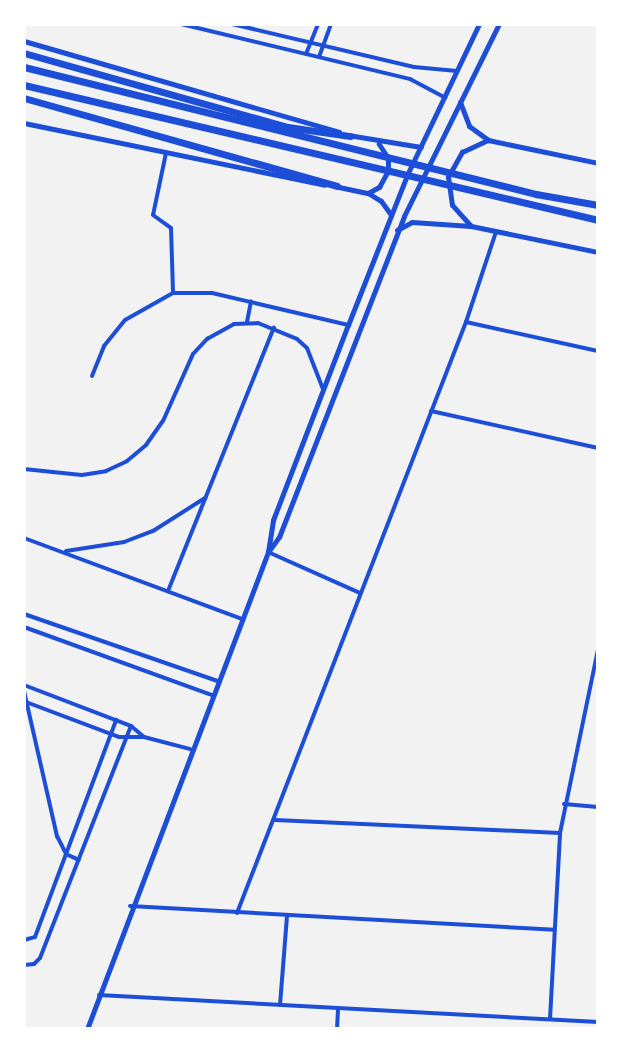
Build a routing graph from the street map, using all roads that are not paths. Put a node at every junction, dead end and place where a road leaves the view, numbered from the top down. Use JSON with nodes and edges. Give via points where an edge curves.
{"nodes":[{"id":1,"x":181,"y":24,"type":"edge"},
{"id":2,"x":232,"y":24,"type":"edge"},
{"id":3,"x":318,"y":24,"type":"edge"},
{"id":4,"x":331,"y":24,"type":"edge"},
{"id":5,"x":479,"y":24,"type":"edge"},
{"id":6,"x":499,"y":24,"type":"edge"},
{"id":7,"x":24,"y":41,"type":"edge"},
{"id":8,"x":311,"y":42,"type":"junction"},
{"id":9,"x":323,"y":45,"type":"junction"},
{"id":10,"x":24,"y":53,"type":"edge"},
{"id":11,"x":306,"y":54,"type":"junction"},
{"id":12,"x":319,"y":57,"type":"junction"},
{"id":13,"x":24,"y":67,"type":"edge"},
{"id":14,"x":458,"y":71,"type":"junction"},
{"id":15,"x":24,"y":85,"type":"edge"},
{"id":16,"x":24,"y":98,"type":"edge"},
{"id":17,"x":445,"y":98,"type":"junction"},
{"id":18,"x":460,"y":102,"type":"junction"},
{"id":19,"x":24,"y":123,"type":"edge"},
{"id":20,"x":350,"y":136,"type":"junction"},
{"id":21,"x":488,"y":140,"type":"junction"},
{"id":22,"x":378,"y":142,"type":"junction"},
{"id":23,"x":421,"y":147,"type":"junction"},
{"id":24,"x":166,"y":153,"type":"junction"},
{"id":25,"x":598,"y":163,"type":"edge"},
{"id":26,"x":337,"y":186,"type":"junction"},
{"id":27,"x":368,"y":193,"type":"junction"},
{"id":28,"x":598,"y":205,"type":"edge"},
{"id":29,"x":391,"y":215,"type":"junction"},
{"id":30,"x":598,"y":220,"type":"edge"},
{"id":31,"x":471,"y":226,"type":"junction"},
{"id":32,"x":397,"y":230,"type":"junction"},
{"id":33,"x":496,"y":232,"type":"junction"},
{"id":34,"x":598,"y":252,"type":"edge"},
{"id":35,"x":173,"y":292,"type":"junction"},
{"id":36,"x":251,"y":301,"type":"junction"},
{"id":37,"x":247,"y":322,"type":"junction"},
{"id":38,"x":466,"y":322,"type":"junction"},
{"id":39,"x":348,"y":325,"type":"junction"},
{"id":40,"x":274,"y":327,"type":"junction"},
{"id":41,"x":598,"y":351,"type":"edge"},
{"id":42,"x":92,"y":376,"type":"dead end"},
{"id":43,"x":323,"y":390,"type":"junction"},
{"id":44,"x":431,"y":411,"type":"junction"},
{"id":45,"x":598,"y":447,"type":"edge"},
{"id":46,"x":24,"y":469,"type":"edge"},
{"id":47,"x":206,"y":497,"type":"junction"},
{"id":48,"x":24,"y":538,"type":"edge"},
{"id":49,"x":63,"y":551,"type":"junction"},
{"id":50,"x":268,"y":552,"type":"junction"},
{"id":51,"x":168,"y":591,"type":"junction"},
{"id":52,"x":360,"y":593,"type":"junction"},
{"id":53,"x":24,"y":614,"type":"edge"},
{"id":54,"x":242,"y":619,"type":"junction"},
{"id":55,"x":24,"y":627,"type":"edge"},
{"id":56,"x":598,"y":650,"type":"edge"},
{"id":57,"x":217,"y":681,"type":"junction"},
{"id":58,"x":24,"y":686,"type":"edge"},
{"id":59,"x":24,"y":691,"type":"edge"},
{"id":60,"x":212,"y":695,"type":"junction"},
{"id":61,"x":26,"y":702,"type":"junction"},
{"id":62,"x":116,"y":720,"type":"junction"},
{"id":63,"x":131,"y":726,"type":"junction"},
{"id":64,"x":110,"y":735,"type":"junction"},
{"id":65,"x":144,"y":736,"type":"junction"},
{"id":66,"x":126,"y":740,"type":"junction"},
{"id":67,"x":190,"y":749,"type":"junction"},
{"id":68,"x":564,"y":804,"type":"junction"},
{"id":69,"x":598,"y":807,"type":"edge"},
{"id":70,"x":275,"y":820,"type":"junction"},
{"id":71,"x":560,"y":833,"type":"junction"},
{"id":72,"x":66,"y":854,"type":"junction"},
{"id":73,"x":79,"y":860,"type":"junction"},
{"id":74,"x":130,"y":906,"type":"junction"},
{"id":75,"x":237,"y":913,"type":"junction"},
{"id":76,"x":287,"y":916,"type":"junction"},
{"id":77,"x":554,"y":930,"type":"junction"},
{"id":78,"x":24,"y":940,"type":"edge"},
{"id":79,"x":25,"y":966,"type":"edge"},
{"id":80,"x":24,"y":972,"type":"edge"},
{"id":81,"x":98,"y":995,"type":"junction"},
{"id":82,"x":280,"y":1005,"type":"junction"},
{"id":83,"x":338,"y":1008,"type":"junction"},
{"id":84,"x":550,"y":1019,"type":"junction"},
{"id":85,"x":598,"y":1022,"type":"edge"},
{"id":86,"x":87,"y":1029,"type":"edge"},
{"id":87,"x":337,"y":1029,"type":"edge"}],
"edges":[{"from":1,"to":11,"type":"street"},
{"from":2,"to":8,"type":"street"},
{"from":3,"to":8,"type":"street"},
{"from":4,"to":9,"type":"street"},
{"from":5,"to":14,"type":"street"},
{"from":6,"to":18,"type":"street"},
{"from":7,"to":20,"type":"street"},
{"from":8,"to":9,"type":"street"},
{"from":8,"to":11,"type":"street"},
{"from":9,"to":12,"type":"street"},
{"from":9,"to":14,"type":"street","via":[[423,69]]},
{"from":10,"to":20,"type":"main road","via":[[288,128]]},
{"from":11,"to":12,"type":"street"},
{"from":12,"to":17,"type":"street","via":[[410,79]]},
{"from":13,"to":28,"type":"main road","via":[[536,194]]},
{"from":14,"to":17,"type":"street"},
{"from":15,"to":30,"type":"main road"},
{"from":16,"to":26,"type":"main road"},
{"from":17,"to":23,"type":"street"},
{"from":18,"to":21,"type":"street","via":[[469,126]]},
{"from":18,"to":32,"type":"street"},
{"from":19,"to":24,"type":"street"},
{"from":20,"to":22,"type":"street"},
{"from":21,"to":25,"type":"street"},
{"from":21,"to":31,"type":"street","via":[[462,152],[448,177],[452,205]]},
{"from":22,"to":23,"type":"street"},
{"from":22,"to":27,"type":"street","via":[[388,158],[388,171],[379,187]]},
{"from":23,"to":29,"type":"street"},
{"from":24,"to":26,"type":"street"},
{"from":24,"to":35,"type":"street","via":[[153,215],[171,228]]},
{"from":26,"to":27,"type":"street"},
{"from":27,"to":29,"type":"street","via":[[381,201]]},
{"from":29,"to":39,"type":"street"},
{"from":31,"to":32,"type":"street","via":[[412,222]]},
{"from":31,"to":33,"type":"street"},
{"from":32,"to":50,"type":"street","via":[[279,537]]},
{"from":33,"to":34,"type":"street"},
{"from":33,"to":38,"type":"street"},
{"from":35,"to":36,"type":"street","via":[[212,293]]},
{"from":35,"to":42,"type":"street","via":[[138,310],[119,326],[104,346]]},
{"from":36,"to":37,"type":"street"},
{"from":36,"to":39,"type":"street"},
{"from":37,"to":40,"type":"street"},
{"from":37,"to":46,"type":"street","via":[[225,327],[200,346],[188,363],[158,429],[127,461],[106,471],[82,475]]},
{"from":38,"to":41,"type":"street"},
{"from":38,"to":44,"type":"street"},
{"from":39,"to":43,"type":"street"},
{"from":40,"to":43,"type":"street","via":[[307,348]]},
{"from":40,"to":47,"type":"street"},
{"from":43,"to":50,"type":"street","via":[[273,520]]},
{"from":44,"to":45,"type":"street"},
{"from":44,"to":52,"type":"street"},
{"from":47,"to":49,"type":"street","via":[[153,531],[114,544]]},
{"from":47,"to":51,"type":"street"},
{"from":48,"to":49,"type":"street"},
{"from":49,"to":51,"type":"street"},
{"from":50,"to":52,"type":"street"},
{"from":50,"to":54,"type":"street"},
{"from":51,"to":54,"type":"street"},
{"from":52,"to":70,"type":"street"},
{"from":53,"to":57,"type":"street"},
{"from":54,"to":57,"type":"street"},
{"from":55,"to":60,"type":"street"},
{"from":56,"to":68,"type":"street"},
{"from":57,"to":60,"type":"street"},
{"from":58,"to":62,"type":"street"},
{"from":59,"to":61,"type":"street"},
{"from":60,"to":67,"type":"street"},
{"from":61,"to":64,"type":"street"},
{"from":61,"to":72,"type":"street","via":[[57,836]]},
{"from":62,"to":63,"type":"street"},
{"from":62,"to":64,"type":"street"},
{"from":63,"to":65,"type":"street"},
{"from":63,"to":66,"type":"street"},
{"from":64,"to":66,"type":"street"},
{"from":64,"to":72,"type":"street"},
{"from":65,"to":66,"type":"street"},
{"from":65,"to":67,"type":"street"},
{"from":66,"to":73,"type":"street"},
{"from":67,"to":74,"type":"street"},
{"from":68,"to":69,"type":"street"},
{"from":68,"to":71,"type":"street"},
{"from":70,"to":71,"type":"street"},
{"from":70,"to":75,"type":"street"},
{"from":71,"to":77,"type":"street"},
{"from":72,"to":73,"type":"street"},
{"from":72,"to":78,"type":"street","via":[[35,937]]},
{"from":73,"to":79,"type":"street","via":[[40,958]]},
{"from":74,"to":75,"type":"street"},
{"from":74,"to":81,"type":"street"},
{"from":75,"to":76,"type":"street"},
{"from":76,"to":77,"type":"street"},
{"from":76,"to":82,"type":"street"},
{"from":77,"to":84,"type":"street"},
{"from":79,"to":80,"type":"street"},
{"from":81,"to":82,"type":"street"},
{"from":81,"to":86,"type":"street"},
{"from":82,"to":83,"type":"street"},
{"from":83,"to":84,"type":"street"},
{"from":83,"to":87,"type":"street"},
{"from":84,"to":85,"type":"street"}]}
